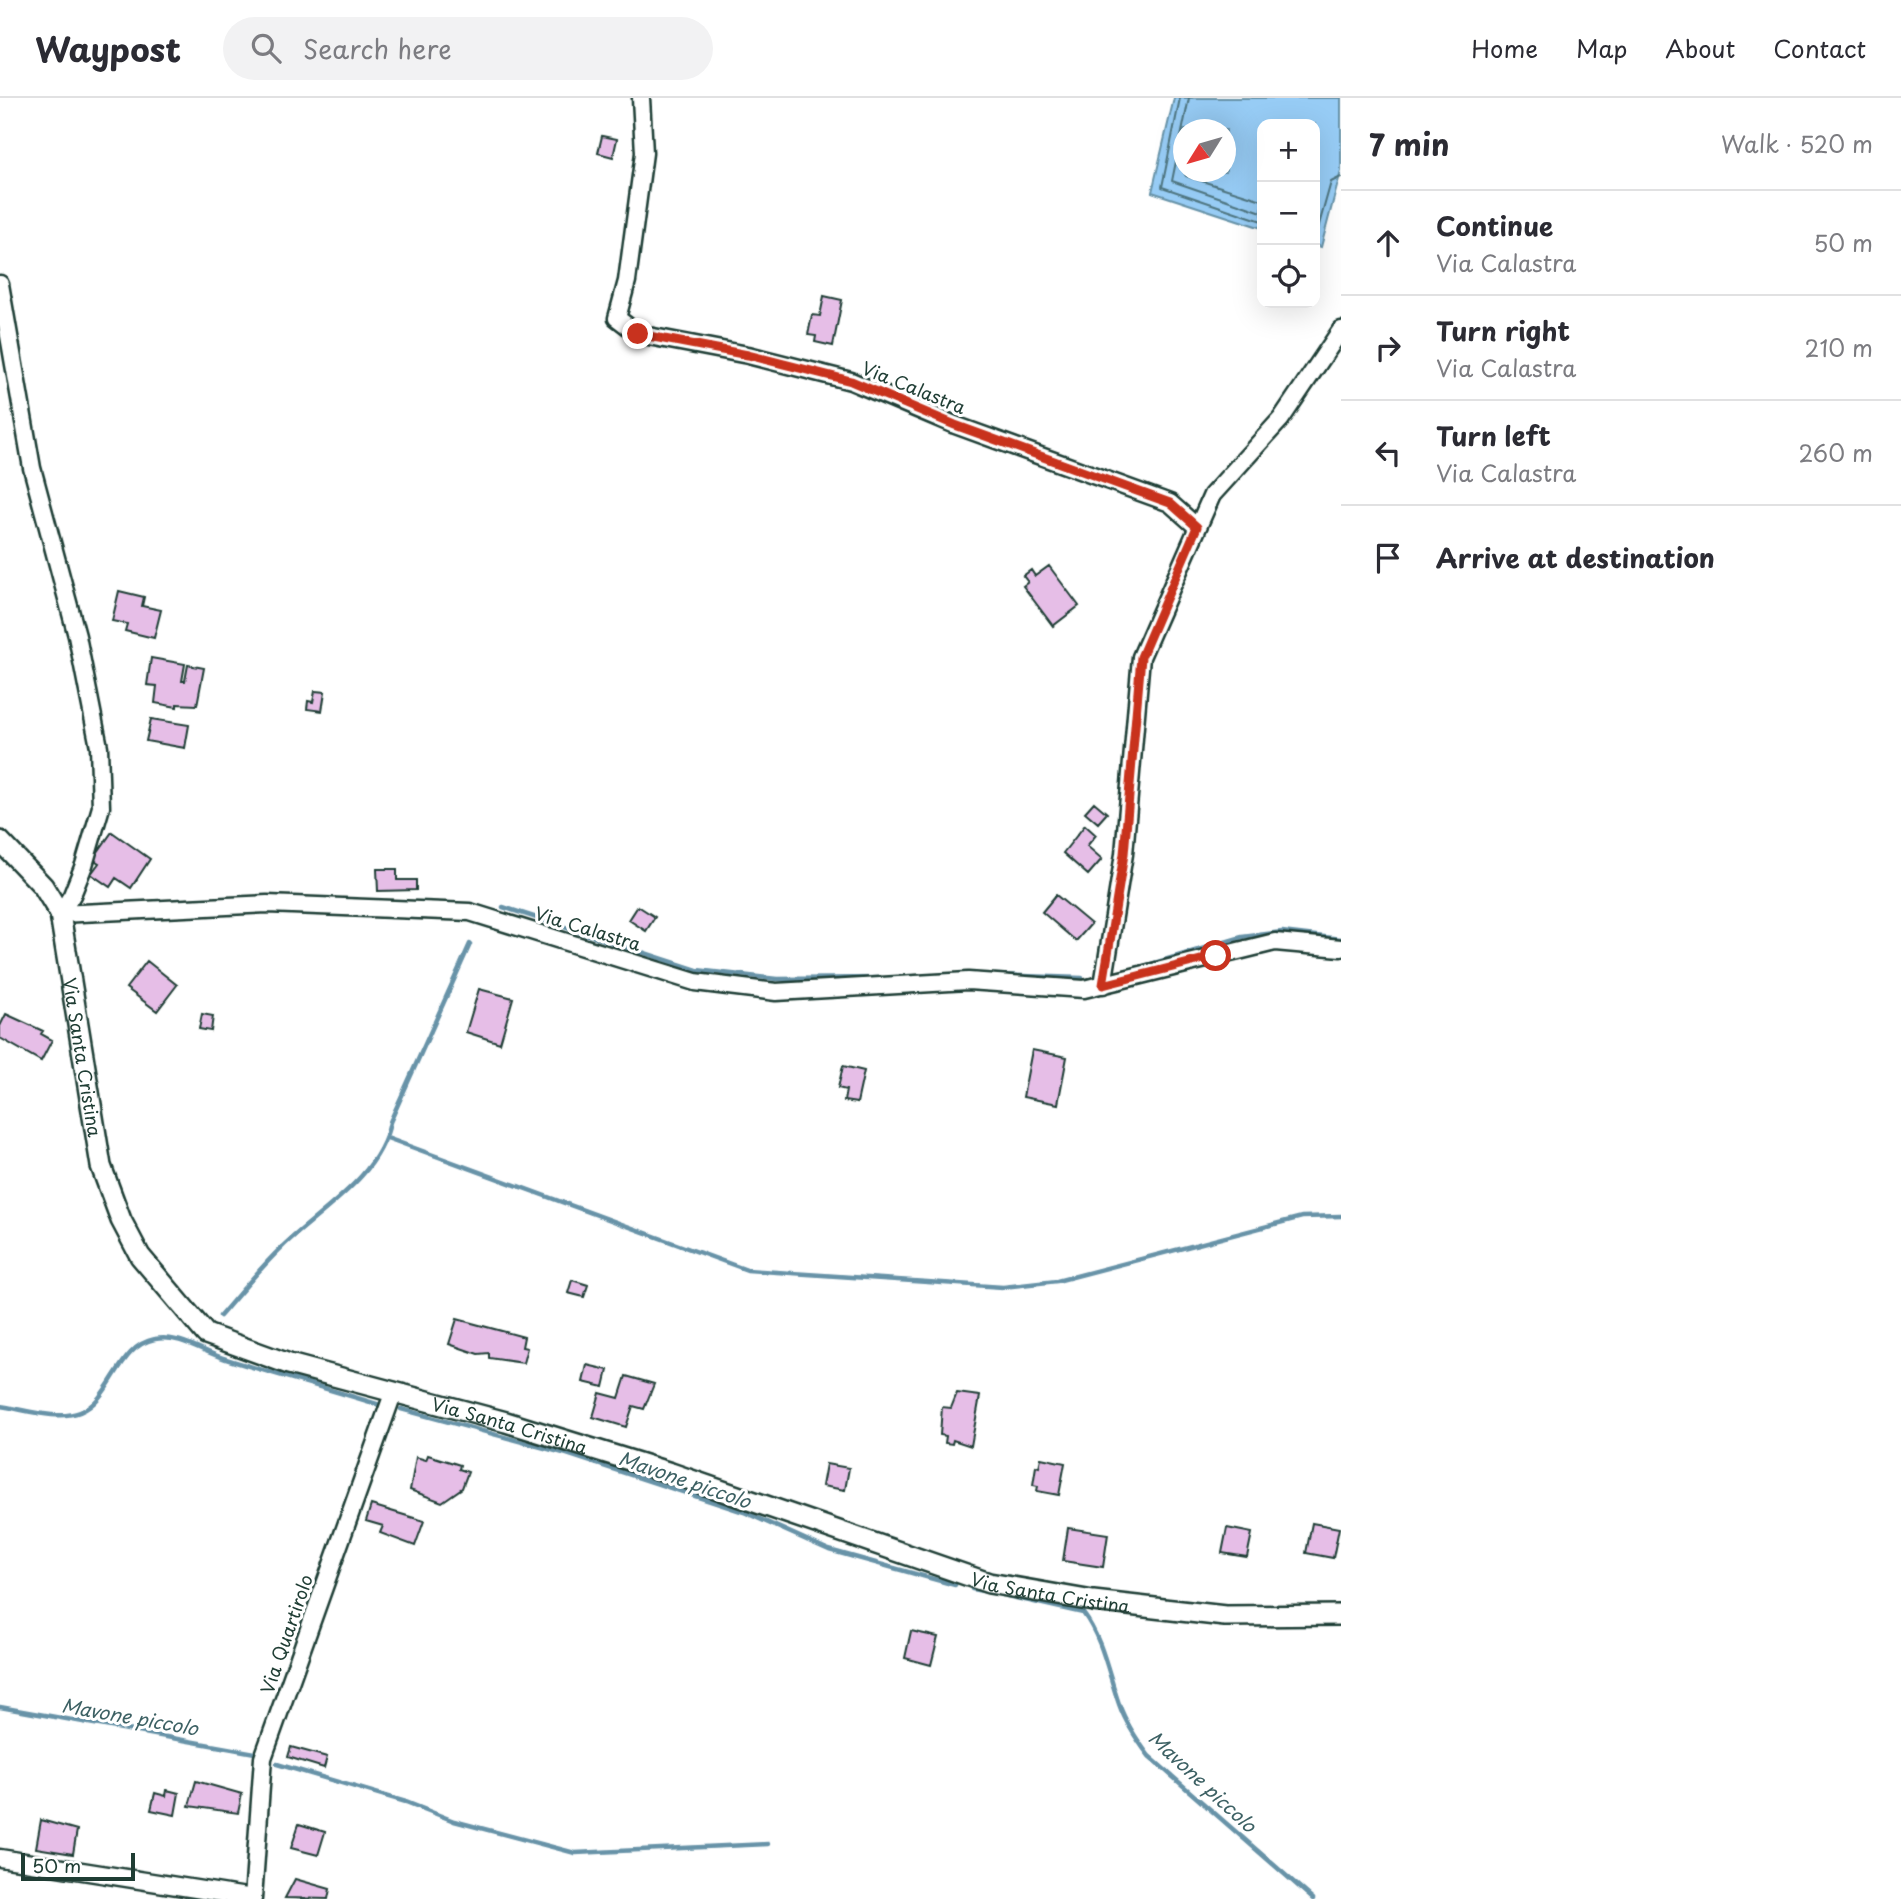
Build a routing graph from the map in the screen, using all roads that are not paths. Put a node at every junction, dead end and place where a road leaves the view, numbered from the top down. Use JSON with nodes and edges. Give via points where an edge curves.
{"nodes":[{"id":1,"x":641,"y":98,"type":"edge"},
{"id":2,"x":0,"y":284,"type":"edge"},
{"id":3,"x":1341,"y":330,"type":"edge"},
{"id":4,"x":1197,"y":527,"type":"junction"},
{"id":5,"x":0,"y":841,"type":"edge"},
{"id":6,"x":60,"y":914,"type":"junction"},
{"id":7,"x":1341,"y":948,"type":"edge"},
{"id":8,"x":1103,"y":985,"type":"junction"},
{"id":9,"x":394,"y":1391,"type":"junction"},
{"id":10,"x":1341,"y":1615,"type":"edge"},
{"id":11,"x":0,"y":1858,"type":"edge"},
{"id":12,"x":253,"y":1899,"type":"edge"}],
"edges":[{"from":1,"to":4,"type":"street","name":"Via Calastra","via":[[644,153],[618,318],[638,334],[851,381],[955,425],[1170,503]]},
{"from":2,"to":6,"type":"street","via":[[32,468],[77,636],[99,747],[101,807],[84,865]]},
{"from":3,"to":4,"type":"street","via":[[1281,419],[1212,495]]},
{"from":4,"to":8,"type":"street","via":[[1141,657],[1124,854]]},
{"from":5,"to":6,"type":"street","name":"Via Santa Cristina","via":[[43,886]]},
{"from":6,"to":8,"type":"street","name":"Via Calastra","via":[[267,904],[470,912],[695,982],[776,992],[968,981],[1084,989]]},
{"from":6,"to":9,"type":"street","name":"Via Santa Cristina","via":[[101,1166],[140,1256],[206,1334],[278,1360]]},
{"from":7,"to":8,"type":"street","name":"Via Calastra","via":[[1275,942]]},
{"from":9,"to":10,"type":"street","name":"Via Santa Cristina","via":[[671,1473],[989,1583],[1224,1616]]},
{"from":9,"to":12,"type":"street","name":"Via Quartirolo","via":[[263,1758]]},
{"from":11,"to":12,"type":"street","name":"Via Quartirolo"}]}
